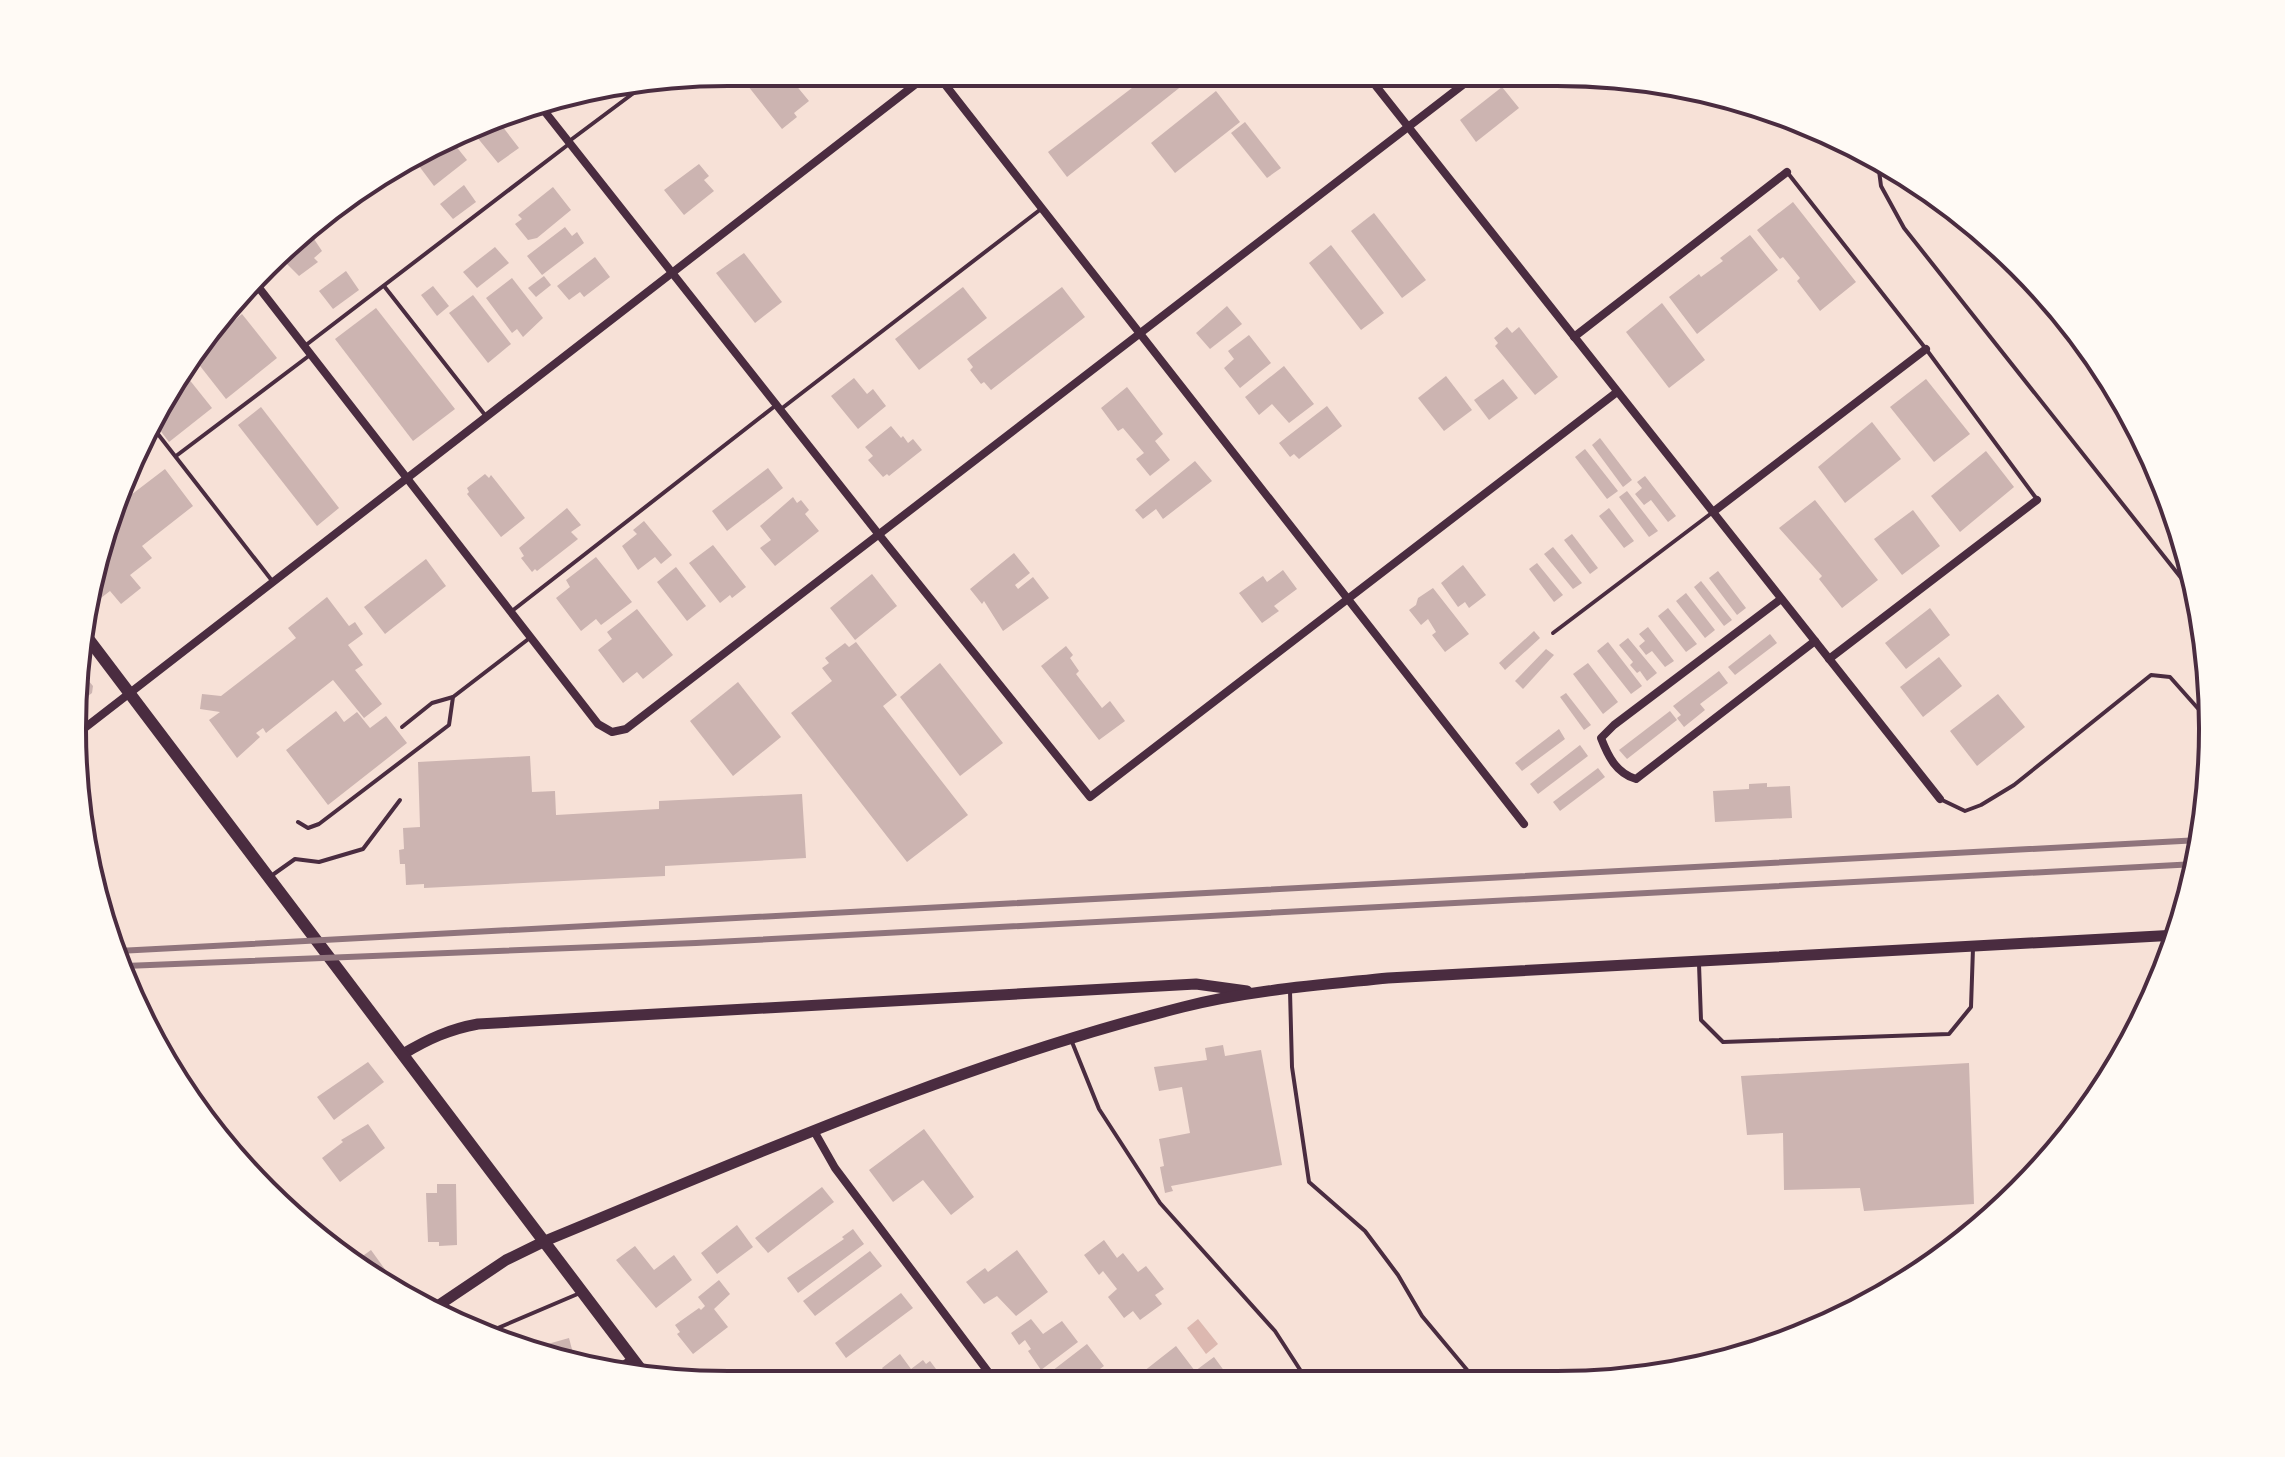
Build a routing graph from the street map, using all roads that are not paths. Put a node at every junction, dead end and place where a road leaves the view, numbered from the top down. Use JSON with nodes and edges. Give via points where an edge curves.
{"nodes":[{"id":1,"x":916,"y":86,"type":"edge"},
{"id":2,"x":943,"y":86,"type":"edge"},
{"id":3,"x":1376,"y":86,"type":"edge"},
{"id":4,"x":1461,"y":86,"type":"edge"},
{"id":5,"x":634,"y":93,"type":"edge"},
{"id":6,"x":546,"y":113,"type":"edge"},
{"id":7,"x":1408,"y":127,"type":"junction"},
{"id":8,"x":569,"y":142,"type":"junction"},
{"id":9,"x":1787,"y":172,"type":"joint"},
{"id":10,"x":1879,"y":173,"type":"edge"},
{"id":11,"x":1041,"y":209,"type":"junction"},
{"id":12,"x":672,"y":273,"type":"junction"},
{"id":13,"x":384,"y":286,"type":"junction"},
{"id":14,"x":260,"y":289,"type":"edge"},
{"id":15,"x":1141,"y":334,"type":"junction"},
{"id":16,"x":1574,"y":337,"type":"junction"},
{"id":17,"x":1926,"y":349,"type":"junction"},
{"id":18,"x":307,"y":351,"type":"junction"},
{"id":19,"x":1617,"y":392,"type":"junction"},
{"id":20,"x":779,"y":407,"type":"junction"},
{"id":21,"x":486,"y":417,"type":"junction"},
{"id":22,"x":158,"y":434,"type":"edge"},
{"id":23,"x":176,"y":456,"type":"junction"},
{"id":24,"x":406,"y":479,"type":"junction"},
{"id":25,"x":2037,"y":500,"type":"joint"},
{"id":26,"x":1713,"y":512,"type":"junction"},
{"id":27,"x":880,"y":536,"type":"junction"},
{"id":28,"x":2181,"y":578,"type":"edge"},
{"id":29,"x":273,"y":582,"type":"junction"},
{"id":30,"x":1348,"y":599,"type":"junction"},
{"id":31,"x":1781,"y":599,"type":"junction"},
{"id":32,"x":512,"y":611,"type":"junction"},
{"id":33,"x":1553,"y":633,"type":"dead end"},
{"id":34,"x":532,"y":637,"type":"junction"},
{"id":35,"x":1815,"y":641,"type":"junction"},
{"id":36,"x":91,"y":643,"type":"edge"},
{"id":37,"x":1829,"y":659,"type":"junction"},
{"id":38,"x":130,"y":693,"type":"junction"},
{"id":39,"x":453,"y":697,"type":"junction"},
{"id":40,"x":2199,"y":709,"type":"edge"},
{"id":41,"x":86,"y":727,"type":"edge"},
{"id":42,"x":402,"y":727,"type":"dead end"},
{"id":43,"x":1940,"y":799,"type":"joint"},
{"id":44,"x":400,"y":800,"type":"dead end"},
{"id":45,"x":298,"y":822,"type":"dead end"},
{"id":46,"x":1524,"y":824,"type":"dead end"},
{"id":47,"x":269,"y":877,"type":"junction"},
{"id":48,"x":2165,"y":936,"type":"edge"},
{"id":49,"x":1973,"y":946,"type":"junction"},
{"id":50,"x":1698,"y":960,"type":"junction"},
{"id":51,"x":1290,"y":988,"type":"junction"},
{"id":52,"x":1260,"y":993,"type":"junction"},
{"id":53,"x":1071,"y":1039,"type":"junction"},
{"id":54,"x":403,"y":1054,"type":"junction"},
{"id":55,"x":814,"y":1131,"type":"junction"},
{"id":56,"x":545,"y":1241,"type":"junction"},
{"id":57,"x":582,"y":1292,"type":"junction"},
{"id":58,"x":441,"y":1303,"type":"edge"},
{"id":59,"x":498,"y":1328,"type":"edge"},
{"id":60,"x":631,"y":1357,"type":"junction"},
{"id":61,"x":623,"y":1362,"type":"edge"},
{"id":62,"x":637,"y":1365,"type":"edge"},
{"id":63,"x":987,"y":1371,"type":"edge"},
{"id":64,"x":1301,"y":1371,"type":"edge"},
{"id":65,"x":1468,"y":1371,"type":"edge"}],
"edges":[{"from":1,"to":12,"type":"street"},
{"from":2,"to":11,"type":"street"},
{"from":3,"to":7,"type":"street"},
{"from":4,"to":7,"type":"street"},
{"from":5,"to":8,"type":"lane"},
{"from":6,"to":8,"type":"street"},
{"from":7,"to":15,"type":"street"},
{"from":7,"to":16,"type":"street"},
{"from":8,"to":12,"type":"street"},
{"from":8,"to":13,"type":"lane"},
{"from":9,"to":16,"type":"street"},
{"from":9,"to":17,"type":"lane"},
{"from":10,"to":28,"type":"lane","via":[[1904,228]]},
{"from":11,"to":15,"type":"street"},
{"from":11,"to":20,"type":"lane"},
{"from":12,"to":20,"type":"street"},
{"from":12,"to":21,"type":"street"},
{"from":13,"to":18,"type":"lane"},
{"from":13,"to":21,"type":"lane"},
{"from":14,"to":18,"type":"street"},
{"from":15,"to":27,"type":"street"},
{"from":15,"to":30,"type":"street"},
{"from":16,"to":19,"type":"street"},
{"from":17,"to":25,"type":"lane"},
{"from":17,"to":26,"type":"street"},
{"from":18,"to":23,"type":"lane"},
{"from":18,"to":24,"type":"street"},
{"from":19,"to":26,"type":"street"},
{"from":19,"to":30,"type":"street"},
{"from":20,"to":27,"type":"street"},
{"from":20,"to":32,"type":"lane"},
{"from":21,"to":24,"type":"street"},
{"from":22,"to":23,"type":"lane"},
{"from":23,"to":29,"type":"lane"},
{"from":24,"to":29,"type":"street"},
{"from":24,"to":32,"type":"street"},
{"from":25,"to":37,"type":"street"},
{"from":26,"to":31,"type":"street"},
{"from":26,"to":33,"type":"lane"},
{"from":27,"to":30,"type":"street","via":[[1090,797]]},
{"from":27,"to":34,"type":"street","via":[[626,729],[612,732],[598,724]]},
{"from":29,"to":38,"type":"street"},
{"from":30,"to":46,"type":"street"},
{"from":31,"to":35,"type":"street"},
{"from":31,"to":35,"type":"street","via":[[1601,738],[1623,775],[1636,779]]},
{"from":32,"to":34,"type":"street"},
{"from":34,"to":39,"type":"lane"},
{"from":35,"to":37,"type":"street"},
{"from":36,"to":38,"type":"main road"},
{"from":37,"to":43,"type":"street"},
{"from":38,"to":41,"type":"street"},
{"from":38,"to":47,"type":"main road"},
{"from":39,"to":42,"type":"lane","via":[[432,703]]},
{"from":39,"to":45,"type":"lane","via":[[449,725],[319,824],[308,828]]},
{"from":40,"to":43,"type":"lane","via":[[2170,677],[2151,675],[2014,785],[1981,805],[1965,811]]},
{"from":44,"to":47,"type":"lane","via":[[363,849],[319,862],[295,859]]},
{"from":47,"to":54,"type":"main road"},
{"from":48,"to":49,"type":"street"},
{"from":49,"to":50,"type":"street"},
{"from":49,"to":50,"type":"lane","via":[[1971,1007],[1949,1034],[1723,1042],[1701,1020]]},
{"from":50,"to":51,"type":"street"},
{"from":51,"to":52,"type":"street"},
{"from":51,"to":65,"type":"lane","via":[[1292,1067],[1309,1182],[1365,1231],[1422,1316]]},
{"from":52,"to":53,"type":"street","via":[[1186,1006]]},
{"from":52,"to":54,"type":"street","via":[[1196,984],[478,1024],[428,1038]]},
{"from":53,"to":55,"type":"street"},
{"from":53,"to":64,"type":"lane","via":[[1099,1109],[1160,1203],[1275,1331]]},
{"from":54,"to":56,"type":"main road"},
{"from":55,"to":56,"type":"street"},
{"from":55,"to":63,"type":"street","via":[[835,1168]]},
{"from":56,"to":57,"type":"main road"},
{"from":56,"to":58,"type":"street"},
{"from":57,"to":59,"type":"lane"},
{"from":57,"to":60,"type":"main road"},
{"from":60,"to":61,"type":"lane"},
{"from":60,"to":62,"type":"main road"}]}
